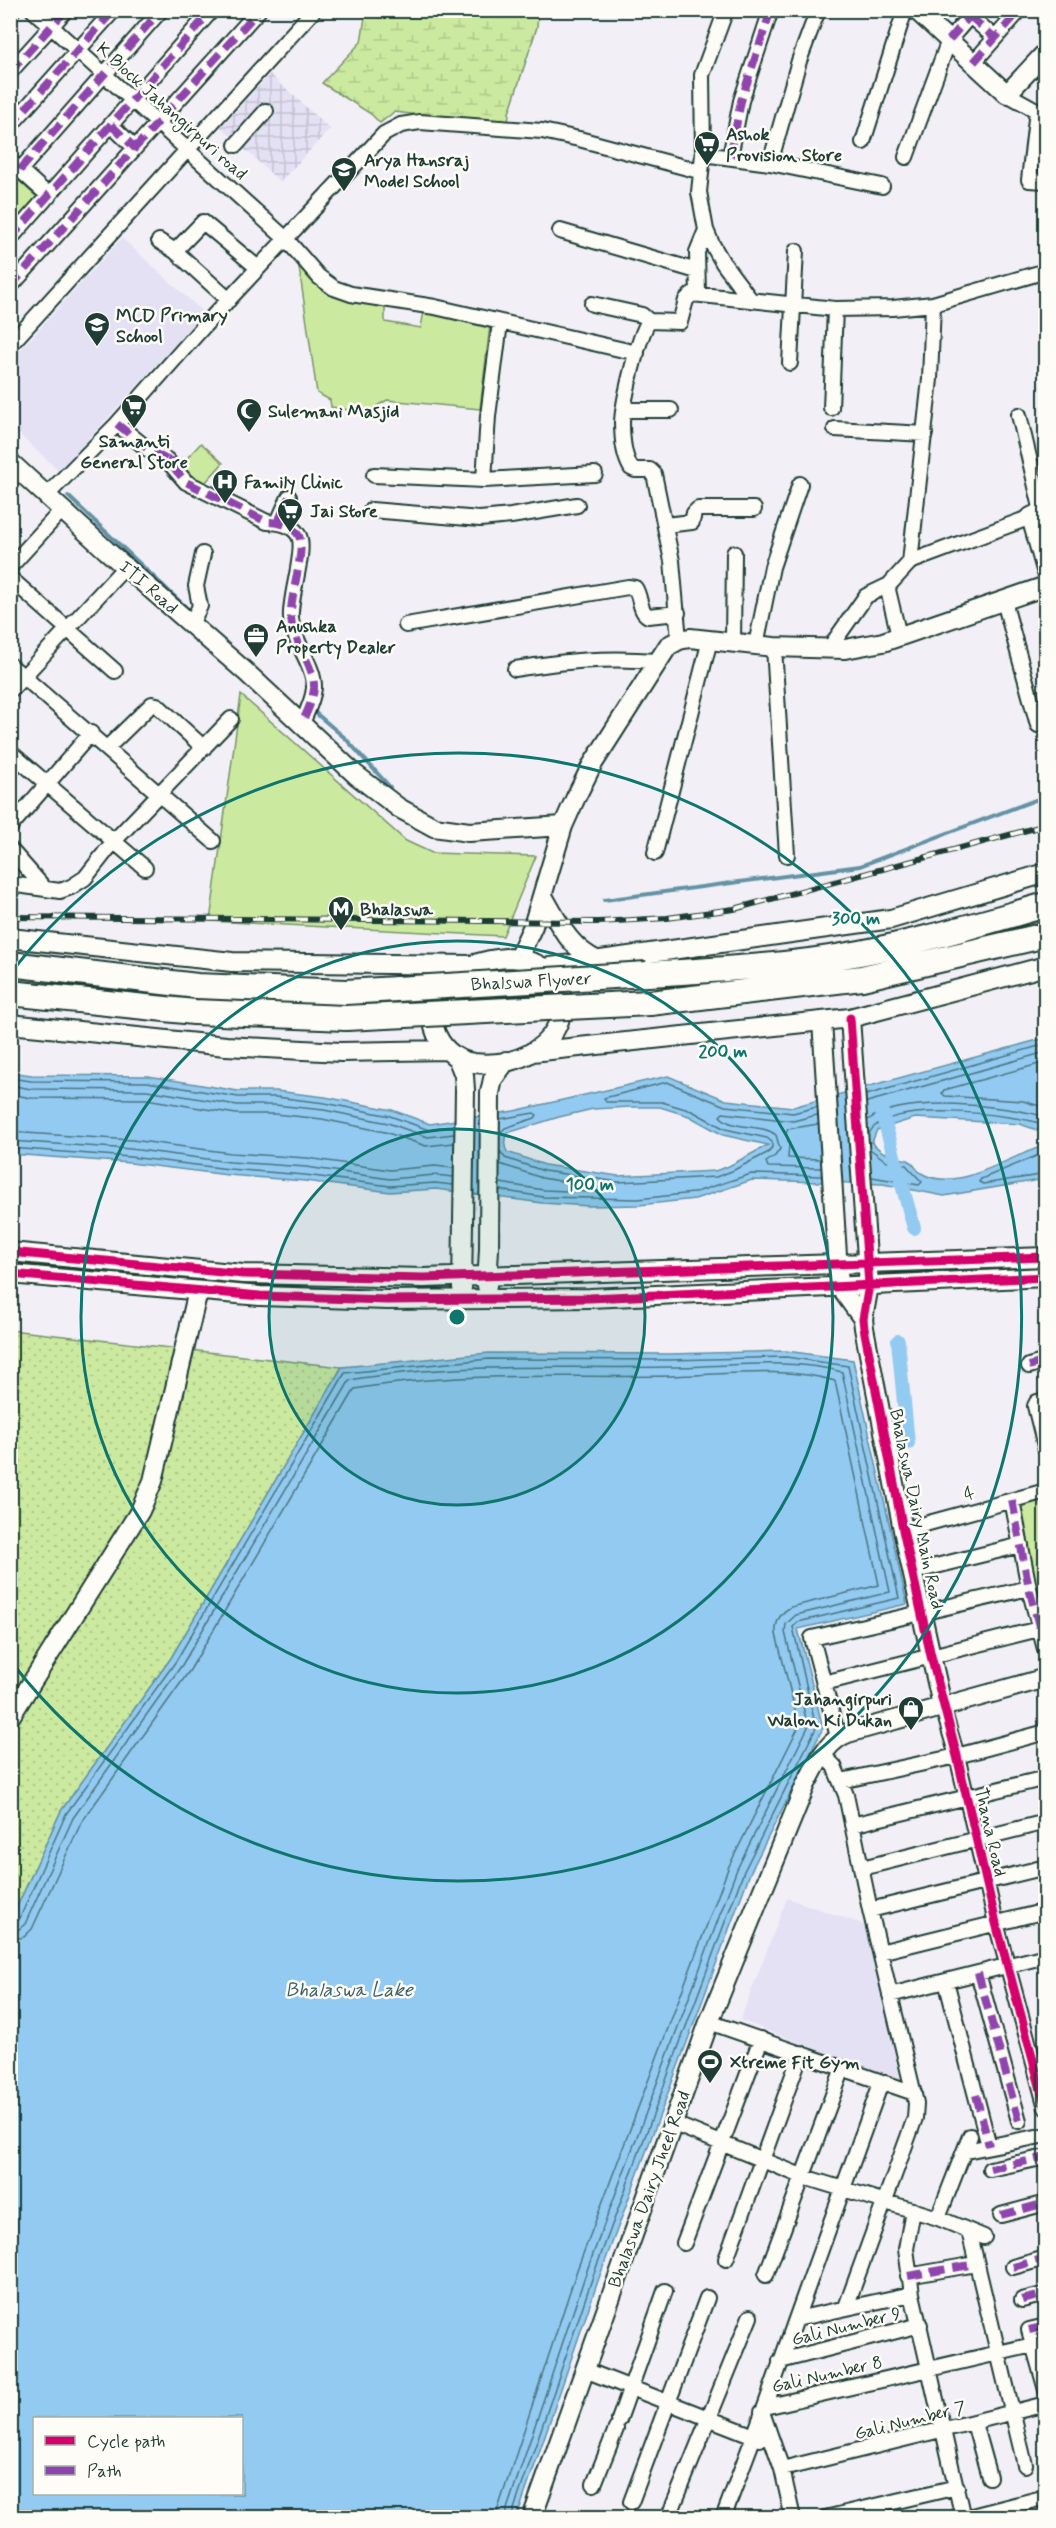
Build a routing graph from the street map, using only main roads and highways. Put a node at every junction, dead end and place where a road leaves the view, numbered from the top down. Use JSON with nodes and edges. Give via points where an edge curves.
{"nodes":[{"id":1,"x":1046,"y":904,"type":"edge"},
{"id":2,"x":1046,"y":935,"type":"edge"},
{"id":3,"x":10,"y":964,"type":"edge"},
{"id":4,"x":10,"y":993,"type":"edge"}],
"edges":[{"from":1,"to":3,"type":"highway","name":"Bhalswa Flyover","bridge":true,"via":[[861,953],[755,968],[346,992],[197,986]]},
{"from":2,"to":4,"type":"highway","name":"Bhalswa Flyover","bridge":true,"via":[[862,978],[650,1003],[346,1018],[194,1012]]}]}
